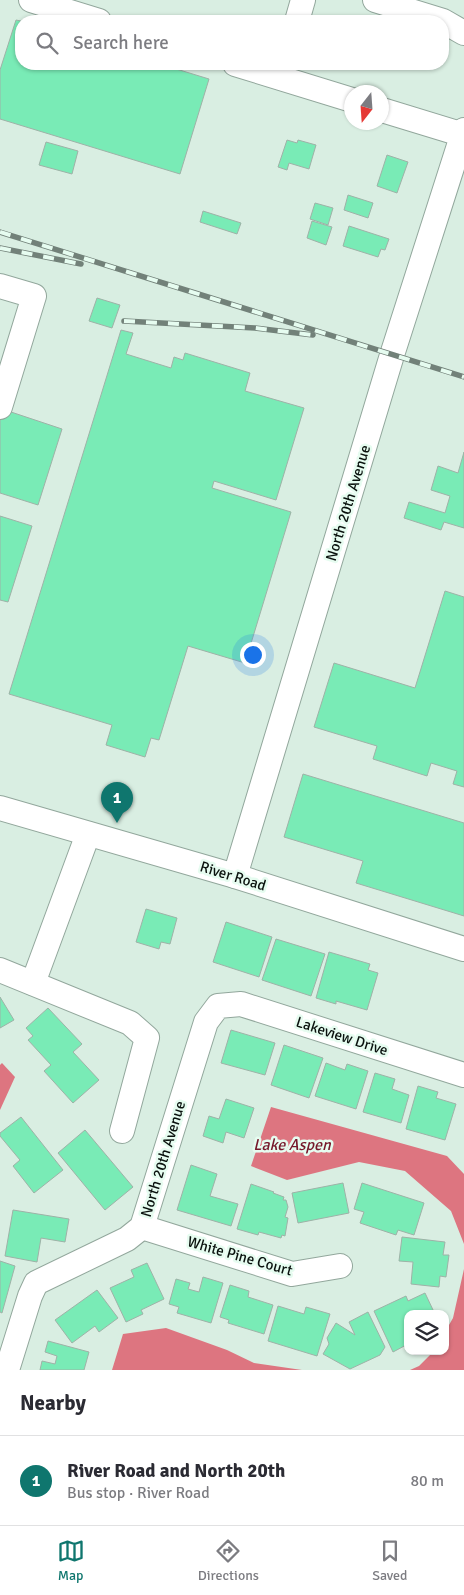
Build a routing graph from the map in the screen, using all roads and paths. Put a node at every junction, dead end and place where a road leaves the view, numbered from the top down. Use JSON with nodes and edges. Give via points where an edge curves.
{"nodes":[{"id":1,"x":32,"y":0,"type":"edge"},
{"id":2,"x":303,"y":0,"type":"edge"},
{"id":3,"x":375,"y":0,"type":"edge"},
{"id":4,"x":80,"y":15,"type":"edge"},
{"id":5,"x":299,"y":15,"type":"edge"},
{"id":6,"x":424,"y":15,"type":"edge"},
{"id":7,"x":449,"y":24,"type":"edge"},
{"id":8,"x":464,"y":33,"type":"edge"},
{"id":9,"x":282,"y":71,"type":"edge"},
{"id":10,"x":344,"y":97,"type":"edge"},
{"id":11,"x":389,"y":112,"type":"edge"},
{"id":12,"x":464,"y":134,"type":"edge"},
{"id":13,"x":0,"y":286,"type":"edge"},
{"id":14,"x":0,"y":407,"type":"edge"},
{"id":15,"x":0,"y":808,"type":"edge"},
{"id":16,"x":88,"y":834,"type":"junction"},
{"id":17,"x":235,"y":876,"type":"junction"},
{"id":18,"x":464,"y":949,"type":"edge"},
{"id":19,"x":0,"y":970,"type":"edge"},
{"id":20,"x":33,"y":984,"type":"junction"},
{"id":21,"x":218,"y":1006,"type":"joint"},
{"id":22,"x":464,"y":1075,"type":"edge"},
{"id":23,"x":122,"y":1131,"type":"dead end"},
{"id":24,"x":142,"y":1227,"type":"junction"},
{"id":25,"x":340,"y":1266,"type":"dead end"},
{"id":26,"x":7,"y":1370,"type":"edge"}],
"edges":[{"from":1,"to":4,"type":"street"},
{"from":2,"to":5,"type":"street"},
{"from":3,"to":6,"type":"street"},
{"from":7,"to":8,"type":"street"},
{"from":9,"to":10,"type":"street"},
{"from":11,"to":12,"type":"street"},
{"from":12,"to":17,"type":"street","name":"North 20th Avenue","via":[[392,355]]},
{"from":13,"to":14,"type":"street","via":[[34,296]]},
{"from":15,"to":16,"type":"street","name":"River Road"},
{"from":16,"to":17,"type":"street","name":"River Road"},
{"from":16,"to":20,"type":"street"},
{"from":17,"to":18,"type":"street","name":"River Road"},
{"from":19,"to":20,"type":"street"},
{"from":20,"to":23,"type":"street","via":[[130,1023],[147,1038]]},
{"from":21,"to":22,"type":"street","name":"Lakeview Drive","via":[[241,1004]]},
{"from":21,"to":24,"type":"street","name":"North 20th Avenue","via":[[206,1022]]},
{"from":24,"to":25,"type":"street","name":"White Pine Court","via":[[292,1274]]},
{"from":24,"to":26,"type":"street","name":"North 20th Avenue","via":[[127,1239],[36,1283]]}]}
